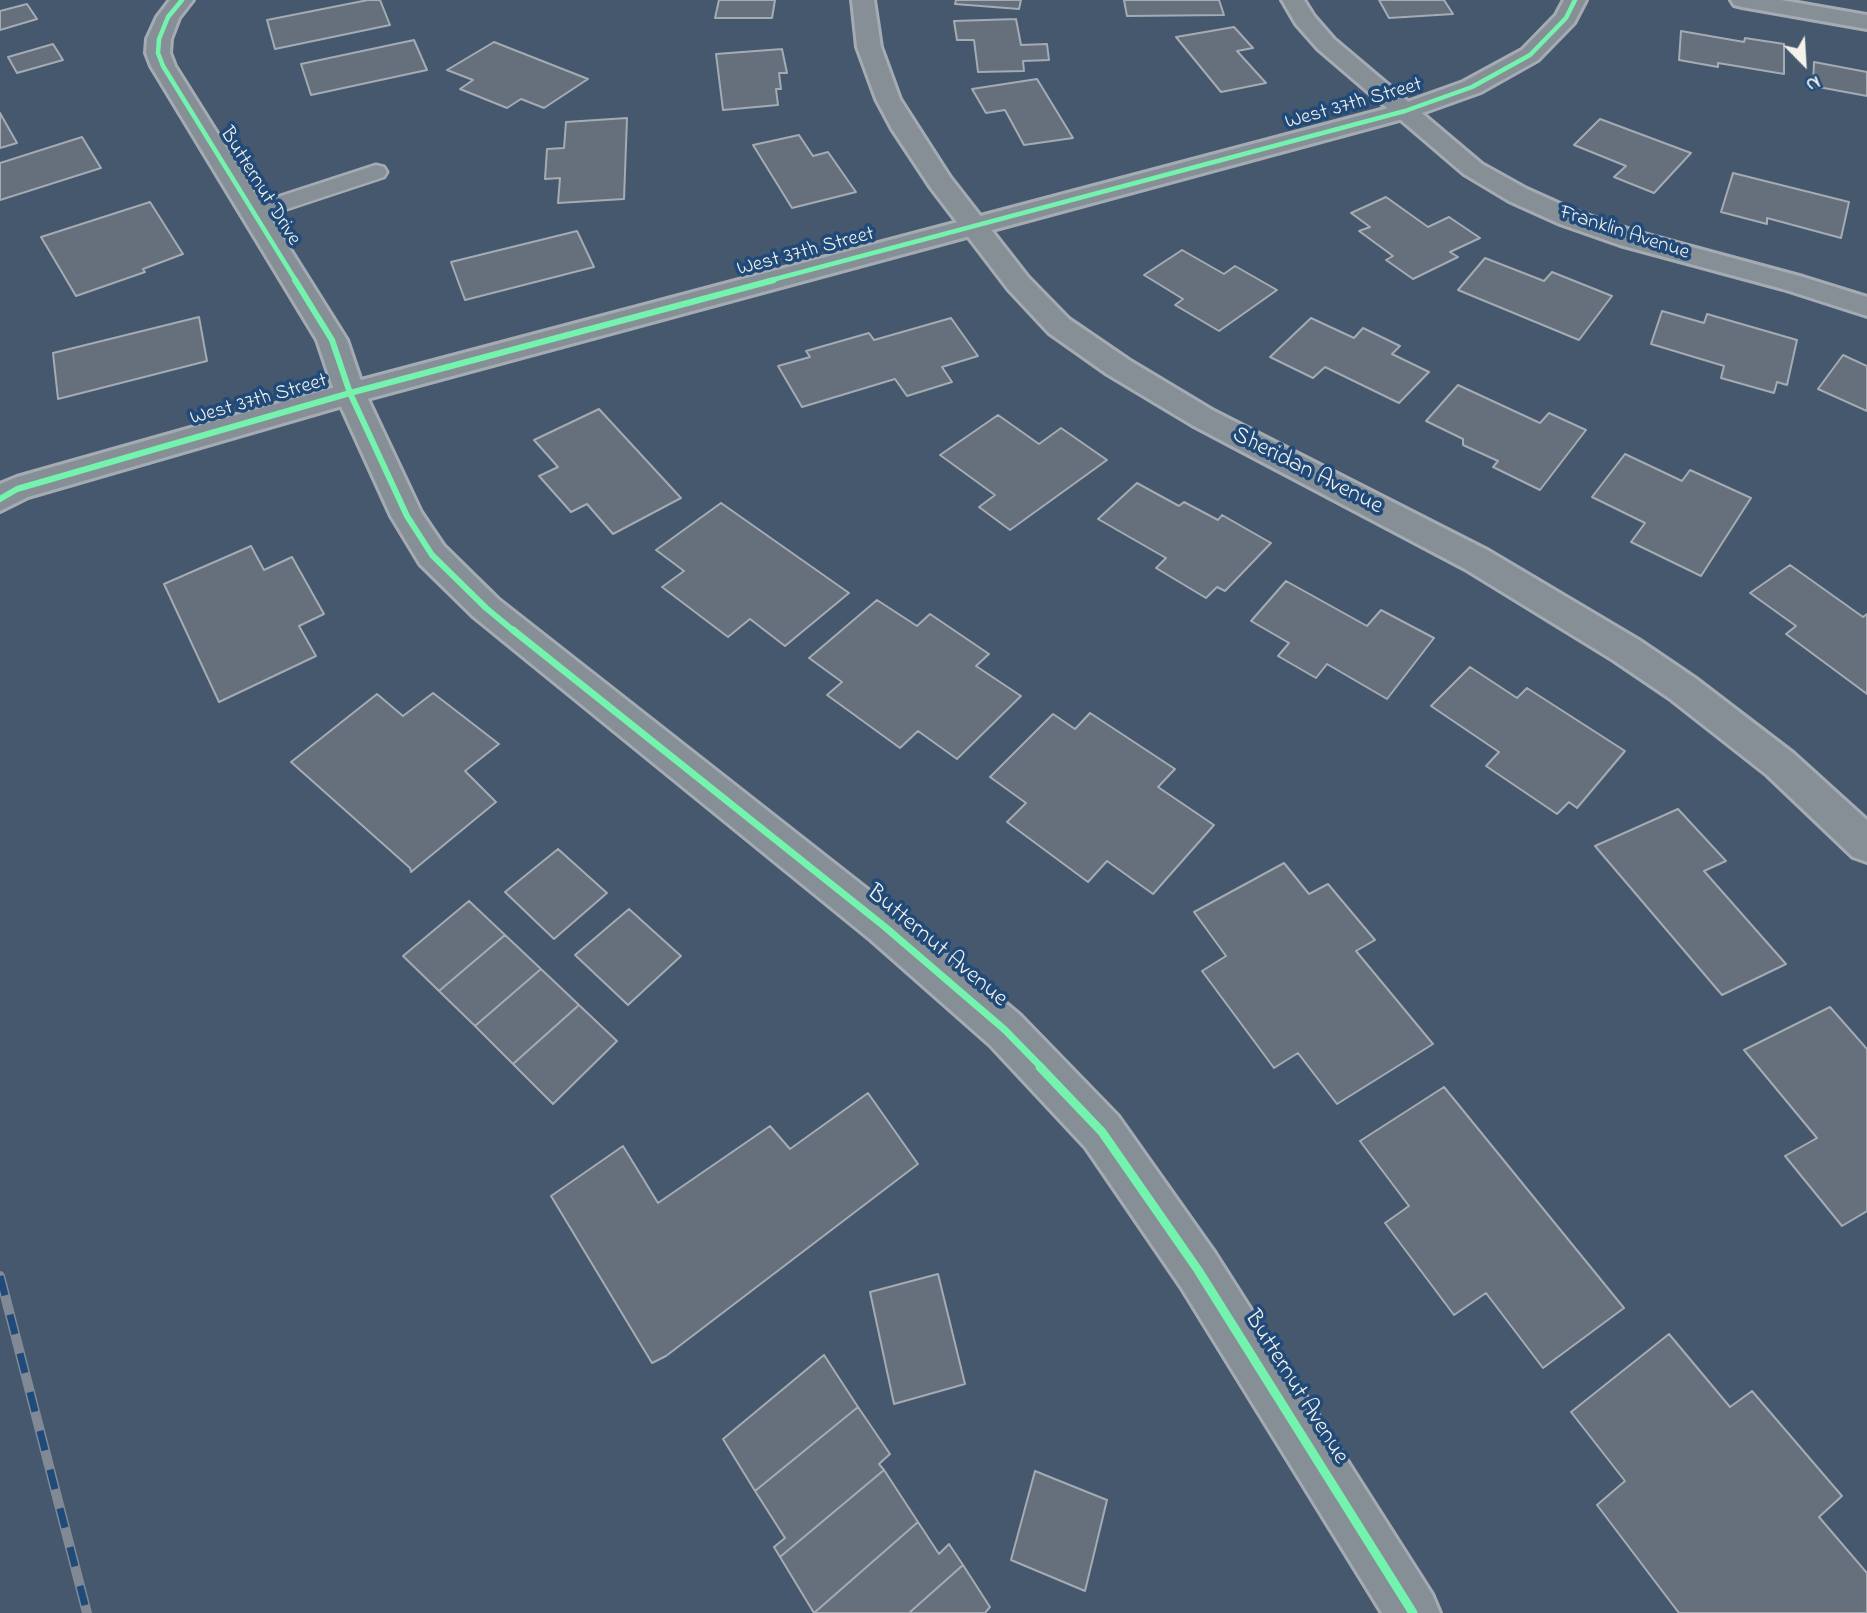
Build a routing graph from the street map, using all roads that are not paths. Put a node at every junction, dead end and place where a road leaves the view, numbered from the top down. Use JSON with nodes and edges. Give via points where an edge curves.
{"nodes":[{"id":1,"x":863,"y":0,"type":"edge"},
{"id":2,"x":1293,"y":0,"type":"edge"},
{"id":3,"x":1575,"y":0,"type":"edge"},
{"id":4,"x":1742,"y":0,"type":"edge"},
{"id":5,"x":177,"y":1,"type":"edge"},
{"id":6,"x":1867,"y":22,"type":"edge"},
{"id":7,"x":1405,"y":111,"type":"junction"},
{"id":8,"x":376,"y":172,"type":"dead end"},
{"id":9,"x":255,"y":212,"type":"junction"},
{"id":10,"x":975,"y":226,"type":"junction"},
{"id":11,"x":1867,"y":307,"type":"edge"},
{"id":12,"x":350,"y":393,"type":"junction"},
{"id":13,"x":6,"y":492,"type":"edge"},
{"id":14,"x":1867,"y":845,"type":"edge"},
{"id":15,"x":1413,"y":1613,"type":"edge"}],
"edges":[{"from":1,"to":10,"type":"street","name":"Sheridan Avenue","via":[[870,47],[888,99],[940,182]]},
{"from":2,"to":7,"type":"street","name":"Franklin Avenue","via":[[1326,44]]},
{"from":3,"to":7,"type":"street","name":"West 37th Street","via":[[1566,18],[1530,55],[1472,87]]},
{"from":4,"to":6,"type":"street"},
{"from":5,"to":9,"type":"street","name":"Butternut Drive","via":[[159,39],[158,53]]},
{"from":7,"to":10,"type":"street","name":"West 37th Street"},
{"from":7,"to":11,"type":"street","name":"Franklin Avenue","via":[[1473,169],[1569,218]]},
{"from":8,"to":9,"type":"lane"},
{"from":9,"to":12,"type":"street","name":"Butternut Drive","via":[[332,340]]},
{"from":10,"to":12,"type":"street","name":"West 37th Street"},
{"from":10,"to":14,"type":"street","name":"Sheridan Avenue","via":[[1018,283],[1059,326],[1118,367],[1203,418],[1477,560],[1626,650],[1780,764]]},
{"from":12,"to":13,"type":"street","name":"West 37th Street"},
{"from":12,"to":15,"type":"street","name":"Butternut Avenue","via":[[407,516],[432,555],[486,608],[1005,1030],[1102,1132],[1198,1270]]}]}
